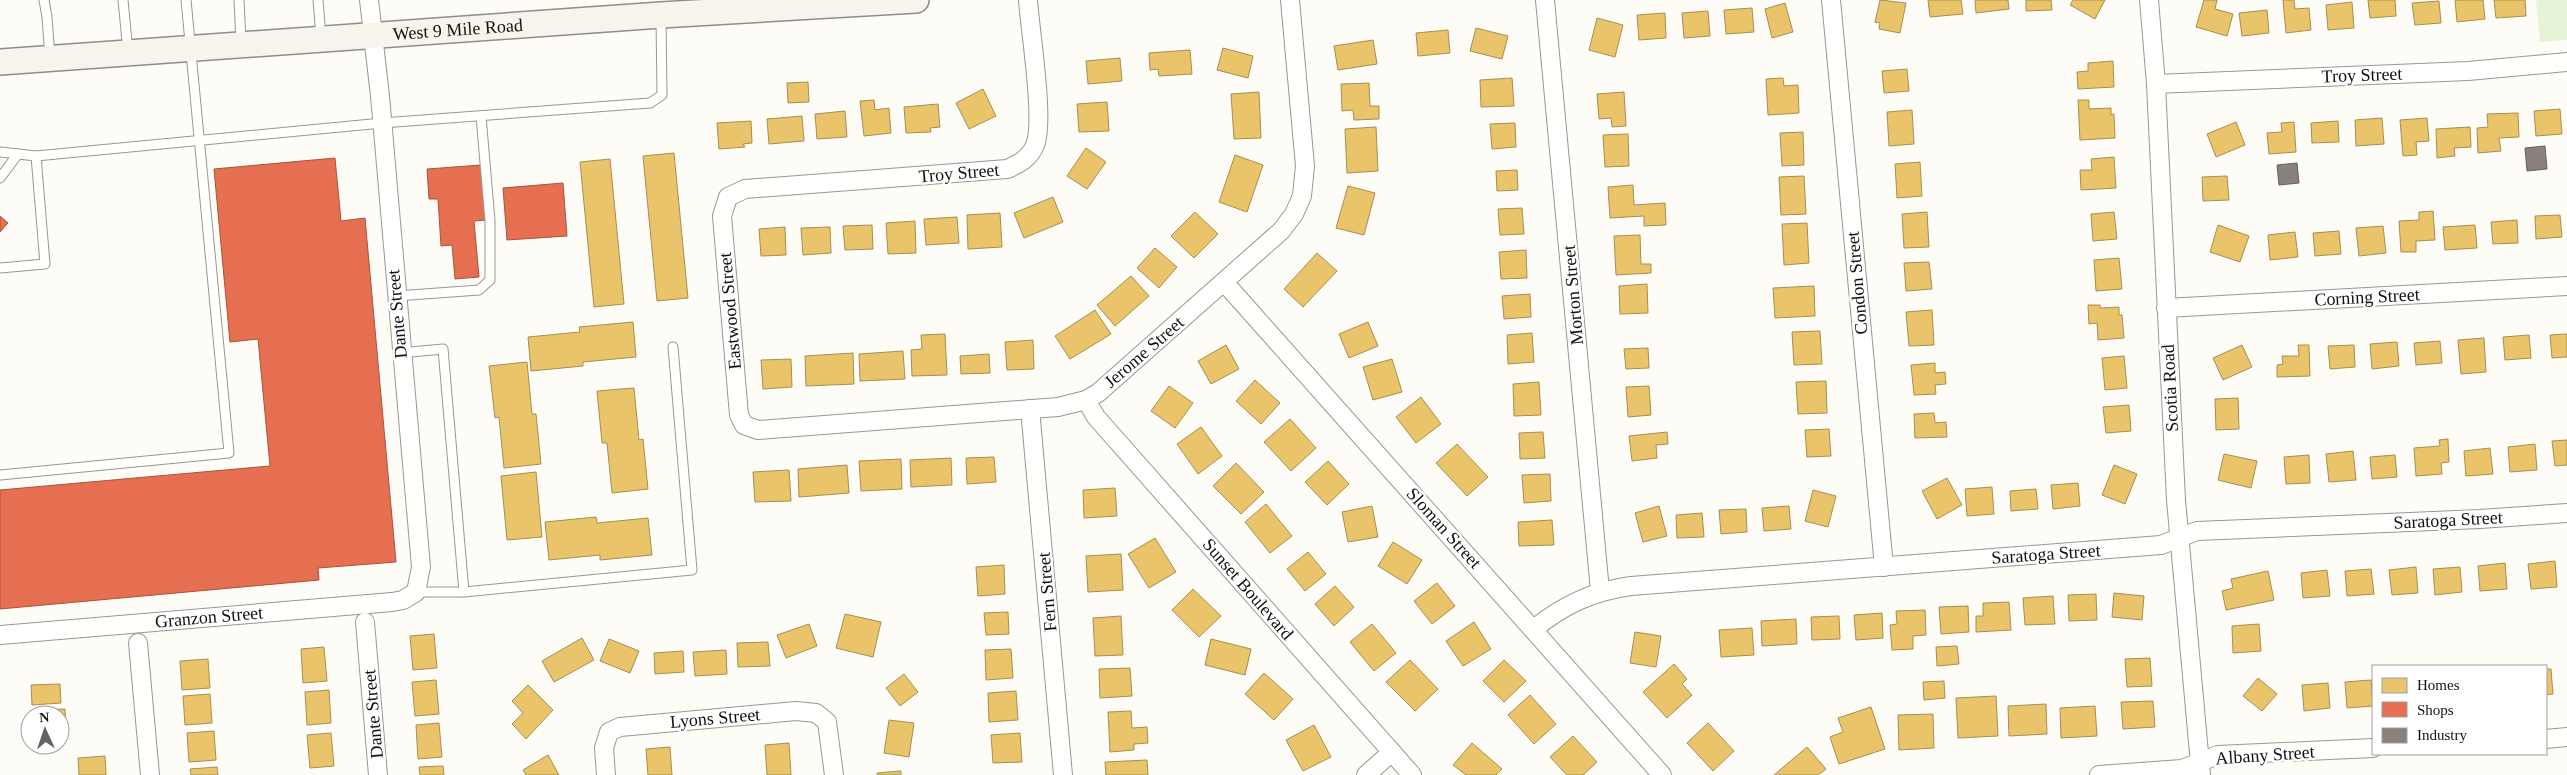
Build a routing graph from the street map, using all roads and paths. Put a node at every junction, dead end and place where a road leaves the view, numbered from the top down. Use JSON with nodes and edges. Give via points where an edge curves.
{"nodes":[{"id":1,"x":44,"y":0,"type":"edge"},
{"id":2,"x":123,"y":0,"type":"edge"},
{"id":3,"x":186,"y":0,"type":"edge"},
{"id":4,"x":239,"y":0,"type":"edge"},
{"id":5,"x":318,"y":0,"type":"edge"},
{"id":6,"x":369,"y":0,"type":"edge"},
{"id":7,"x":915,"y":0,"type":"edge"},
{"id":8,"x":1028,"y":0,"type":"edge"},
{"id":9,"x":1290,"y":0,"type":"edge"},
{"id":10,"x":1545,"y":0,"type":"edge"},
{"id":11,"x":1831,"y":0,"type":"edge"},
{"id":12,"x":2149,"y":0,"type":"edge"},
{"id":13,"x":661,"y":15,"type":"junction"},
{"id":14,"x":373,"y":36,"type":"junction"},
{"id":15,"x":322,"y":40,"type":"junction"},
{"id":16,"x":241,"y":46,"type":"junction"},
{"id":17,"x":191,"y":49,"type":"junction"},
{"id":18,"x":129,"y":53,"type":"junction"},
{"id":19,"x":50,"y":58,"type":"junction"},
{"id":20,"x":0,"y":62,"type":"edge"},
{"id":21,"x":2567,"y":62,"type":"edge"},
{"id":22,"x":2156,"y":84,"type":"junction"},
{"id":23,"x":481,"y":116,"type":"junction"},
{"id":24,"x":382,"y":123,"type":"junction"},
{"id":25,"x":199,"y":140,"type":"junction"},
{"id":26,"x":0,"y":152,"type":"edge"},
{"id":27,"x":18,"y":154,"type":"junction"},
{"id":28,"x":36,"y":156,"type":"junction"},
{"id":29,"x":0,"y":178,"type":"edge"},
{"id":30,"x":728,"y":197,"type":"joint"},
{"id":31,"x":0,"y":268,"type":"edge"},
{"id":32,"x":1224,"y":282,"type":"junction"},
{"id":33,"x":2567,"y":286,"type":"edge"},
{"id":34,"x":396,"y":296,"type":"junction"},
{"id":35,"x":2166,"y":308,"type":"junction"},
{"id":36,"x":673,"y":347,"type":"dead end"},
{"id":37,"x":400,"y":352,"type":"junction"},
{"id":38,"x":1086,"y":400,"type":"junction"},
{"id":39,"x":1030,"y":409,"type":"junction"},
{"id":40,"x":744,"y":425,"type":"joint"},
{"id":41,"x":0,"y":475,"type":"edge"},
{"id":42,"x":2567,"y":513,"type":"edge"},
{"id":43,"x":2180,"y":538,"type":"junction"},
{"id":44,"x":1884,"y":567,"type":"junction"},
{"id":45,"x":1600,"y":591,"type":"junction"},
{"id":46,"x":416,"y":592,"type":"junction"},
{"id":47,"x":464,"y":592,"type":"junction"},
{"id":48,"x":365,"y":622,"type":"dead end"},
{"id":49,"x":1534,"y":629,"type":"junction"},
{"id":50,"x":0,"y":634,"type":"edge"},
{"id":51,"x":138,"y":643,"type":"dead end"},
{"id":52,"x":2567,"y":737,"type":"edge"},
{"id":53,"x":2547,"y":739,"type":"edge"},
{"id":54,"x":2372,"y":748,"type":"edge"},
{"id":55,"x":1392,"y":752,"type":"junction"},
{"id":56,"x":2201,"y":769,"type":"edge"},
{"id":57,"x":150,"y":775,"type":"edge"},
{"id":58,"x":378,"y":775,"type":"edge"},
{"id":59,"x":606,"y":775,"type":"edge"},
{"id":60,"x":834,"y":775,"type":"edge"},
{"id":61,"x":1063,"y":775,"type":"edge"},
{"id":62,"x":1366,"y":775,"type":"edge"},
{"id":63,"x":1412,"y":775,"type":"edge"},
{"id":64,"x":1662,"y":775,"type":"edge"},
{"id":65,"x":2099,"y":775,"type":"edge"}],
"edges":[{"from":1,"to":19,"type":"lane"},
{"from":2,"to":18,"type":"lane"},
{"from":3,"to":17,"type":"lane"},
{"from":4,"to":16,"type":"lane"},
{"from":5,"to":15,"type":"lane"},
{"from":6,"to":14,"type":"street","name":"Dante Street"},
{"from":7,"to":13,"type":"main road","name":"West 9 Mile Road"},
{"from":8,"to":30,"type":"street","name":"Troy Street","via":[[1039,121],[1031,155],[1019,164],[1007,169],[746,189]]},
{"from":9,"to":32,"type":"street","name":"Jerome Street","via":[[1305,166],[1302,196],[1281,231]]},
{"from":10,"to":45,"type":"street","name":"Morton Street"},
{"from":11,"to":44,"type":"street","name":"Condon Street"},
{"from":12,"to":22,"type":"street","name":"Scotia Road"},
{"from":13,"to":14,"type":"main road","name":"West 9 Mile Road"},
{"from":13,"to":23,"type":"lane","via":[[662,95],[650,103]]},
{"from":14,"to":15,"type":"main road","name":"West 9 Mile Road"},
{"from":14,"to":24,"type":"street","name":"Dante Street"},
{"from":15,"to":16,"type":"main road","name":"West 9 Mile Road"},
{"from":16,"to":17,"type":"main road","name":"West 9 Mile Road"},
{"from":17,"to":18,"type":"main road","name":"West 9 Mile Road"},
{"from":17,"to":25,"type":"lane"},
{"from":18,"to":19,"type":"main road","name":"West 9 Mile Road"},
{"from":19,"to":20,"type":"main road","name":"West 9 Mile Road"},
{"from":21,"to":22,"type":"street","name":"Troy Street","via":[[2468,71]]},
{"from":22,"to":35,"type":"street","name":"Scotia Road"},
{"from":23,"to":24,"type":"lane"},
{"from":23,"to":34,"type":"lane","via":[[492,256],[490,280],[478,290]]},
{"from":24,"to":25,"type":"lane"},
{"from":24,"to":34,"type":"street","name":"Dante Street"},
{"from":25,"to":28,"type":"lane"},
{"from":25,"to":41,"type":"lane","via":[[229,454]]},
{"from":26,"to":27,"type":"lane"},
{"from":27,"to":28,"type":"lane"},
{"from":27,"to":29,"type":"lane"},
{"from":28,"to":31,"type":"lane","via":[[45,264]]},
{"from":30,"to":40,"type":"street","name":"Eastwood Street","via":[[722,216],[739,415]]},
{"from":32,"to":38,"type":"street","name":"Jerome Street"},
{"from":32,"to":49,"type":"street","name":"Sloman Street"},
{"from":33,"to":35,"type":"street","name":"Corning Street"},
{"from":34,"to":37,"type":"street","name":"Dante Street"},
{"from":35,"to":43,"type":"street","name":"Scotia Road"},
{"from":36,"to":47,"type":"lane","via":[[692,570]]},
{"from":37,"to":46,"type":"street","name":"Dante Street","via":[[421,568]]},
{"from":37,"to":47,"type":"lane","via":[[443,349]]},
{"from":38,"to":39,"type":"street","name":"Jerome Street","via":[[1058,408]]},
{"from":38,"to":55,"type":"street","name":"Sunset Boulevard","via":[[1096,418]]},
{"from":39,"to":40,"type":"street","name":"Jerome Street","via":[[758,430]]},
{"from":39,"to":61,"type":"street","name":"Fern Street"},
{"from":42,"to":43,"type":"street","name":"Saratoga Street","via":[[2197,531]]},
{"from":43,"to":44,"type":"street","name":"Saratoga Street","via":[[2161,545]]},
{"from":43,"to":56,"type":"street","name":"Scotia Road"},
{"from":44,"to":45,"type":"street","name":"Saratoga Street"},
{"from":45,"to":49,"type":"street","name":"Saratoga Street","via":[[1557,610]]},
{"from":46,"to":47,"type":"lane"},
{"from":46,"to":50,"type":"street","name":"Granzon Street","via":[[392,602]]},
{"from":48,"to":58,"type":"street","name":"Dante Street"},
{"from":49,"to":64,"type":"street","name":"Sloman Street"},
{"from":51,"to":57,"type":"street"},
{"from":52,"to":53,"type":"street"},
{"from":54,"to":56,"type":"street","name":"Albany Street","via":[[2218,755]]},
{"from":55,"to":62,"type":"street"},
{"from":55,"to":63,"type":"street","name":"Sunset Boulevard"},
{"from":56,"to":65,"type":"street","name":"Albany Street"},
{"from":59,"to":60,"type":"street","name":"Lyons Street","via":[[604,748],[609,732],[635,724],[807,711],[822,716],[830,729]]}]}
